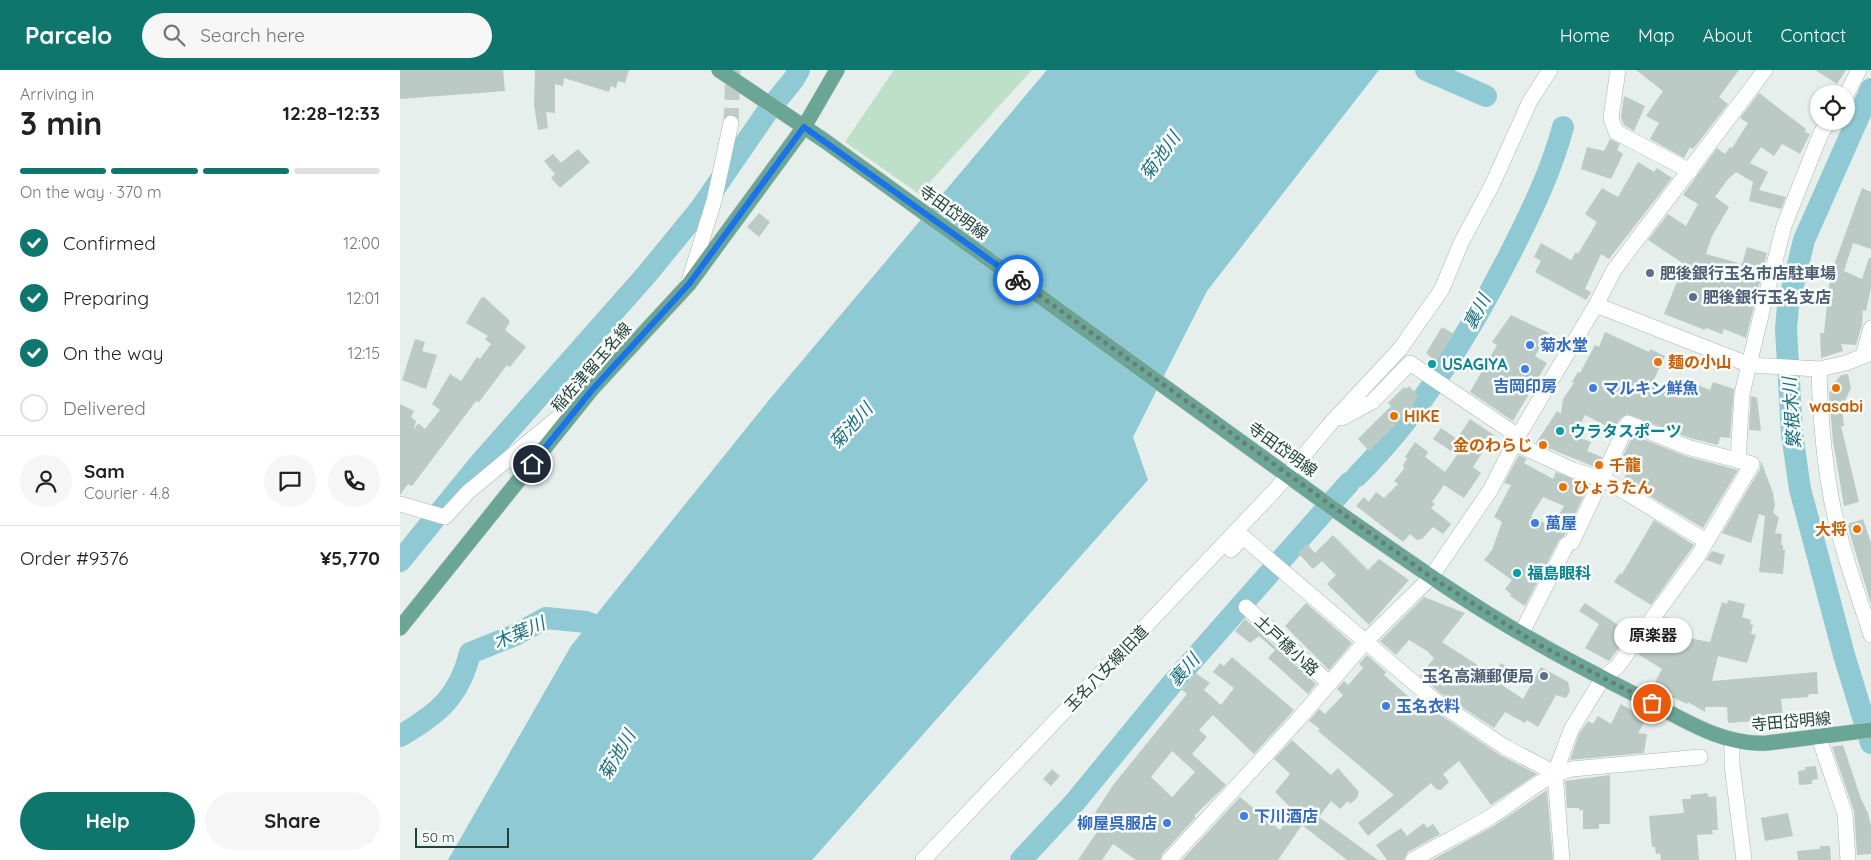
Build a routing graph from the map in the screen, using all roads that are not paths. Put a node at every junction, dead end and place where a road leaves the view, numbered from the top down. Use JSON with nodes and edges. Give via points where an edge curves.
{"nodes":[{"id":1,"x":719,"y":70,"type":"edge"},
{"id":2,"x":837,"y":70,"type":"edge"},
{"id":3,"x":1550,"y":70,"type":"edge"},
{"id":4,"x":1618,"y":70,"type":"edge"},
{"id":5,"x":1765,"y":70,"type":"edge"},
{"id":6,"x":1859,"y":70,"type":"edge"},
{"id":7,"x":1851,"y":85,"type":"edge"},
{"id":8,"x":731,"y":123,"type":"tunnel mouth"},
{"id":9,"x":804,"y":127,"type":"junction"},
{"id":10,"x":1823,"y":130,"type":"edge"},
{"id":11,"x":1690,"y":171,"type":"junction"},
{"id":12,"x":689,"y":284,"type":"junction"},
{"id":13,"x":1596,"y":305,"type":"junction"},
{"id":14,"x":1871,"y":328,"type":"edge"},
{"id":15,"x":1867,"y":355,"type":"edge"},
{"id":16,"x":1754,"y":366,"type":"junction"},
{"id":17,"x":1819,"y":369,"type":"junction"},
{"id":18,"x":592,"y":390,"type":"junction"},
{"id":19,"x":1330,"y":424,"type":"junction"},
{"id":20,"x":1516,"y":439,"type":"junction"},
{"id":21,"x":1738,"y":460,"type":"junction"},
{"id":22,"x":1288,"y":476,"type":"junction"},
{"id":23,"x":1603,"y":479,"type":"junction"},
{"id":24,"x":1276,"y":489,"type":"junction"},
{"id":25,"x":400,"y":504,"type":"edge"},
{"id":26,"x":1706,"y":541,"type":"junction"},
{"id":27,"x":1248,"y":542,"type":"junction"},
{"id":28,"x":1207,"y":562,"type":"junction"},
{"id":29,"x":1431,"y":577,"type":"junction"},
{"id":30,"x":1246,"y":607,"type":"dead end"},
{"id":31,"x":400,"y":628,"type":"edge"},
{"id":32,"x":1521,"y":634,"type":"junction"},
{"id":33,"x":1871,"y":636,"type":"edge"},
{"id":34,"x":1366,"y":641,"type":"junction"},
{"id":35,"x":1603,"y":678,"type":"junction"},
{"id":36,"x":1328,"y":682,"type":"junction"},
{"id":37,"x":1871,"y":730,"type":"edge"},
{"id":38,"x":1820,"y":738,"type":"junction"},
{"id":39,"x":1732,"y":741,"type":"junction"},
{"id":40,"x":1700,"y":757,"type":"dead end"},
{"id":41,"x":1555,"y":773,"type":"junction"},
{"id":42,"x":1439,"y":853,"type":"edge"},
{"id":43,"x":923,"y":860,"type":"edge"},
{"id":44,"x":1169,"y":860,"type":"edge"},
{"id":45,"x":1413,"y":860,"type":"edge"},
{"id":46,"x":1562,"y":860,"type":"edge"},
{"id":47,"x":1744,"y":860,"type":"edge"},
{"id":48,"x":1848,"y":860,"type":"edge"}],
"edges":[{"from":1,"to":9,"type":"main road","name":"寺田岱明線"},
{"from":2,"to":9,"type":"main road","name":"稲佐津留玉名線"},
{"from":3,"to":19,"type":"street","name":"玉名八女線旧道","via":[[1530,101],[1442,289],[1400,349]]},
{"from":4,"to":11,"type":"street","via":[[1611,118],[1616,132]]},
{"from":5,"to":11,"type":"street"},
{"from":6,"to":7,"type":"street"},
{"from":8,"to":12,"type":"street","via":[[714,201]]},
{"from":9,"to":12,"type":"main road","name":"稲佐津留玉名線"},
{"from":9,"to":22,"type":"main road","name":"寺田岱明線"},
{"from":10,"to":16,"type":"street","via":[[1784,226]]},
{"from":11,"to":13,"type":"street","via":[[1614,270]]},
{"from":12,"to":18,"type":"main road","name":"稲佐津留玉名線"},
{"from":13,"to":16,"type":"street"},
{"from":13,"to":20,"type":"street"},
{"from":14,"to":15,"type":"street"},
{"from":15,"to":17,"type":"street"},
{"from":16,"to":17,"type":"street"},
{"from":16,"to":21,"type":"street","via":[[1742,394]]},
{"from":17,"to":33,"type":"street","via":[[1830,493]]},
{"from":18,"to":25,"type":"street","via":[[468,492],[445,516]]},
{"from":18,"to":31,"type":"main road","name":"稲佐津留玉名線"},
{"from":19,"to":20,"type":"street","via":[[1372,402],[1410,363]]},
{"from":19,"to":22,"type":"street","name":"玉名八女線旧道"},
{"from":20,"to":23,"type":"street","via":[[1573,470]]},
{"from":20,"to":29,"type":"street","via":[[1491,489]]},
{"from":21,"to":23,"type":"street","via":[[1687,447],[1628,423]]},
{"from":21,"to":26,"type":"street","via":[[1752,464]]},
{"from":22,"to":24,"type":"street","name":"玉名八女線旧道"},
{"from":22,"to":29,"type":"main road","name":"寺田岱明線"},
{"from":23,"to":26,"type":"street"},
{"from":23,"to":32,"type":"street"},
{"from":24,"to":27,"type":"street","via":[[1278,500]]},
{"from":24,"to":28,"type":"street","name":"玉名八女線旧道"},
{"from":26,"to":35,"type":"street","via":[[1617,667]]},
{"from":27,"to":28,"type":"street","via":[[1223,561]]},
{"from":27,"to":34,"type":"street"},
{"from":28,"to":43,"type":"street","name":"玉名八女線旧道"},
{"from":29,"to":32,"type":"main road","name":"寺田岱明線"},
{"from":29,"to":34,"type":"street"},
{"from":30,"to":36,"type":"street","name":"土戸橋小路"},
{"from":32,"to":35,"type":"main road","name":"寺田岱明線"},
{"from":34,"to":36,"type":"street"},
{"from":34,"to":41,"type":"street","via":[[1434,699],[1505,747]]},
{"from":35,"to":39,"type":"main road","name":"寺田岱明線"},
{"from":35,"to":41,"type":"street","via":[[1571,730]]},
{"from":36,"to":44,"type":"street","via":[[1296,722]]},
{"from":37,"to":38,"type":"main road","name":"寺田岱明線"},
{"from":38,"to":39,"type":"main road","name":"寺田岱明線","via":[[1752,744]]},
{"from":38,"to":48,"type":"street","via":[[1845,814]]},
{"from":39,"to":47,"type":"street"},
{"from":40,"to":41,"type":"street","via":[[1572,768]]},
{"from":41,"to":42,"type":"street"},
{"from":41,"to":46,"type":"street"},
{"from":42,"to":45,"type":"street"}]}
